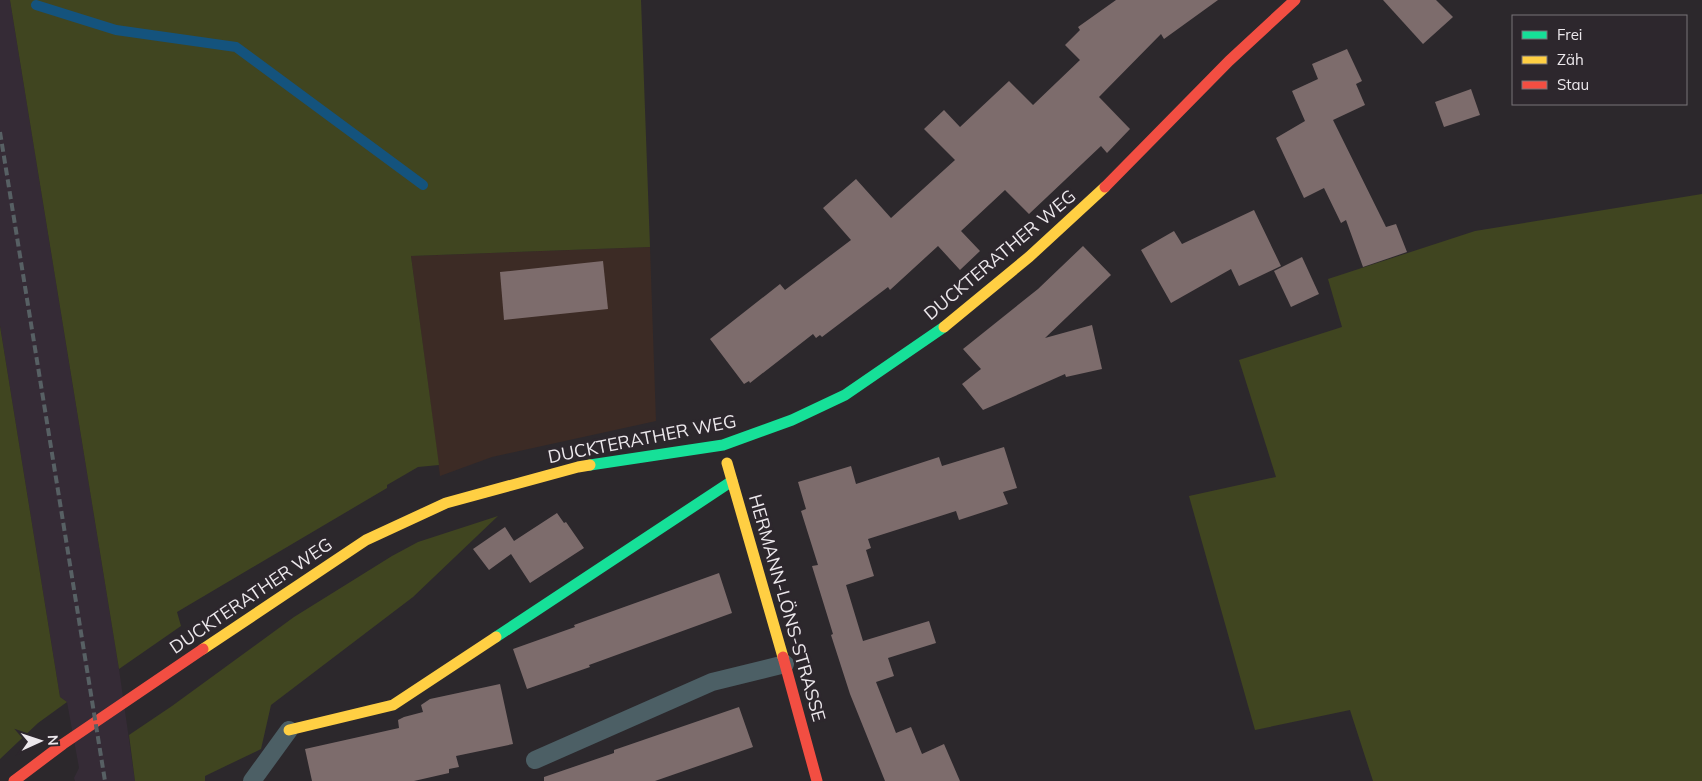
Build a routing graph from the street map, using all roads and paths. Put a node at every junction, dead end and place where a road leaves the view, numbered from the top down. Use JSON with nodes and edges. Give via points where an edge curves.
{"nodes":[{"id":1,"x":1295,"y":0,"type":"edge"},
{"id":2,"x":722,"y":445,"type":"junction"},
{"id":3,"x":732,"y":480,"type":"junction"},
{"id":4,"x":786,"y":664,"type":"junction"},
{"id":5,"x":289,"y":730,"type":"joint"},
{"id":6,"x":535,"y":760,"type":"dead end"},
{"id":7,"x":14,"y":781,"type":"edge"},
{"id":8,"x":252,"y":781,"type":"edge"},
{"id":9,"x":817,"y":781,"type":"edge"}],
"edges":[{"from":1,"to":2,"type":"street","name":"DUCKTERATHER WEG","via":[[1228,61],[1090,202],[1029,258],[937,333],[845,395],[792,420]]},
{"from":2,"to":3,"type":"street","name":"HERMANN-LÖNS-STRASSE"},
{"from":2,"to":7,"type":"street","name":"DUCKTERATHER WEG","via":[[578,467],[446,503],[366,540],[125,700]]},
{"from":3,"to":4,"type":"street","name":"HERMANN-LÖNS-STRASSE"},
{"from":3,"to":5,"type":"street","via":[[393,705]]},
{"from":4,"to":6,"type":"lane","via":[[712,682]]},
{"from":4,"to":9,"type":"street","name":"HERMANN-LÖNS-STRASSE"},
{"from":5,"to":8,"type":"lane"}]}
